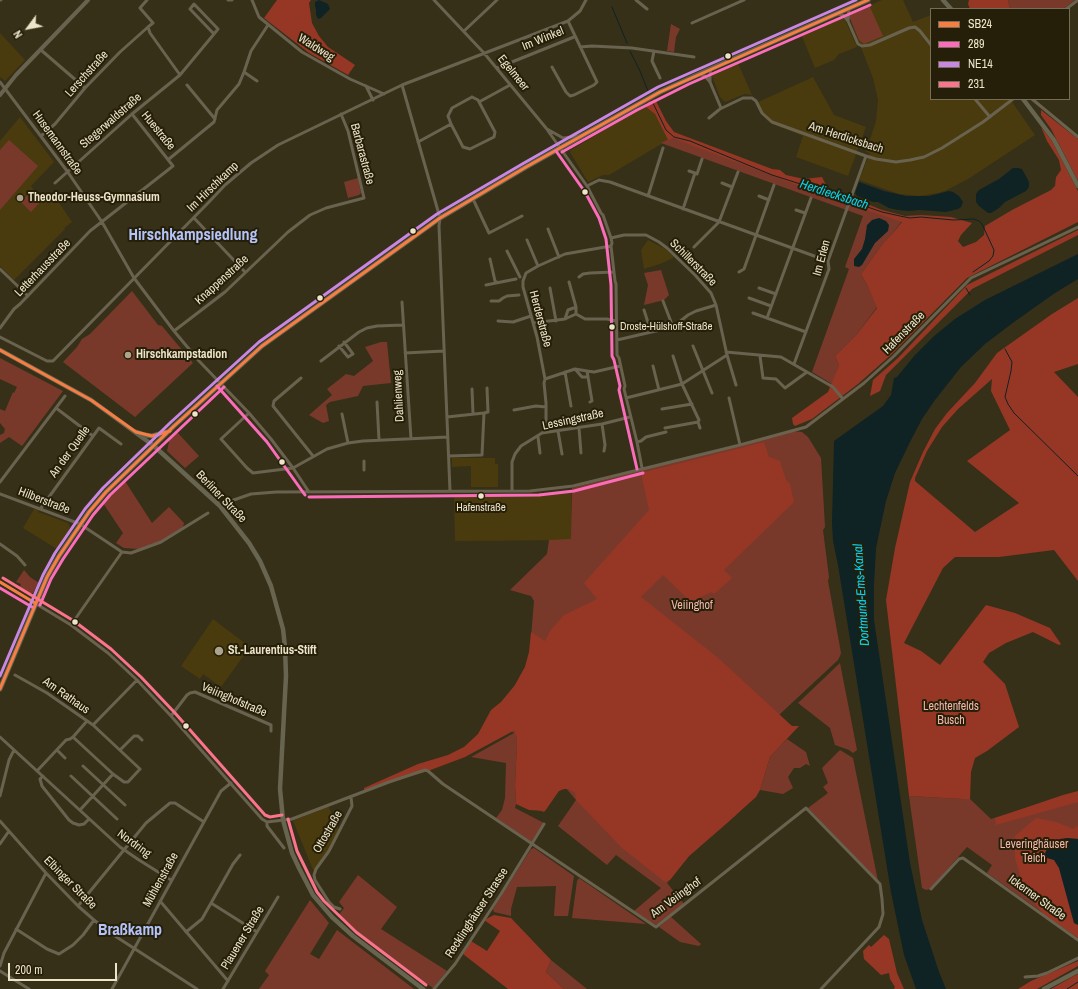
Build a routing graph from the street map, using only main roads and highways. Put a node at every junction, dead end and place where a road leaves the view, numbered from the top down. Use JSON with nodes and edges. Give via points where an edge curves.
{"nodes":[{"id":1,"x":868,"y":0,"type":"edge"},
{"id":2,"x":943,"y":0,"type":"edge"},
{"id":3,"x":950,"y":8,"type":"edge"},
{"id":4,"x":1024,"y":100,"type":"edge"},
{"id":5,"x":1078,"y":186,"type":"edge"},
{"id":6,"x":0,"y":350,"type":"edge"},
{"id":7,"x":170,"y":430,"type":"junction"},
{"id":8,"x":136,"y":432,"type":"junction"},
{"id":9,"x":154,"y":446,"type":"junction"},
{"id":10,"x":0,"y":689,"type":"edge"},
{"id":11,"x":1078,"y":971,"type":"edge"},
{"id":12,"x":423,"y":989,"type":"edge"},
{"id":13,"x":1044,"y":989,"type":"edge"}],
"edges":[{"from":1,"to":7,"type":"main road","via":[[660,92],[472,198],[440,218],[262,346]]},
{"from":2,"to":3,"type":"main road"},
{"from":4,"to":5,"type":"main road","via":[[1054,140]]},
{"from":6,"to":8,"type":"main road","name":"Berliner Straße","via":[[91,400]]},
{"from":7,"to":8,"type":"main road","via":[[152,436]]},
{"from":7,"to":9,"type":"main road"},
{"from":8,"to":9,"type":"main road","name":"Berliner Straße"},
{"from":9,"to":10,"type":"main road","via":[[106,492],[80,524],[35,603]]},
{"from":9,"to":12,"type":"main road","name":"Berliner Straße","via":[[229,516],[260,561],[271,586],[283,629],[286,664],[280,789],[283,820],[298,868],[313,895],[332,917]]},
{"from":11,"to":13,"type":"main road"}]}
